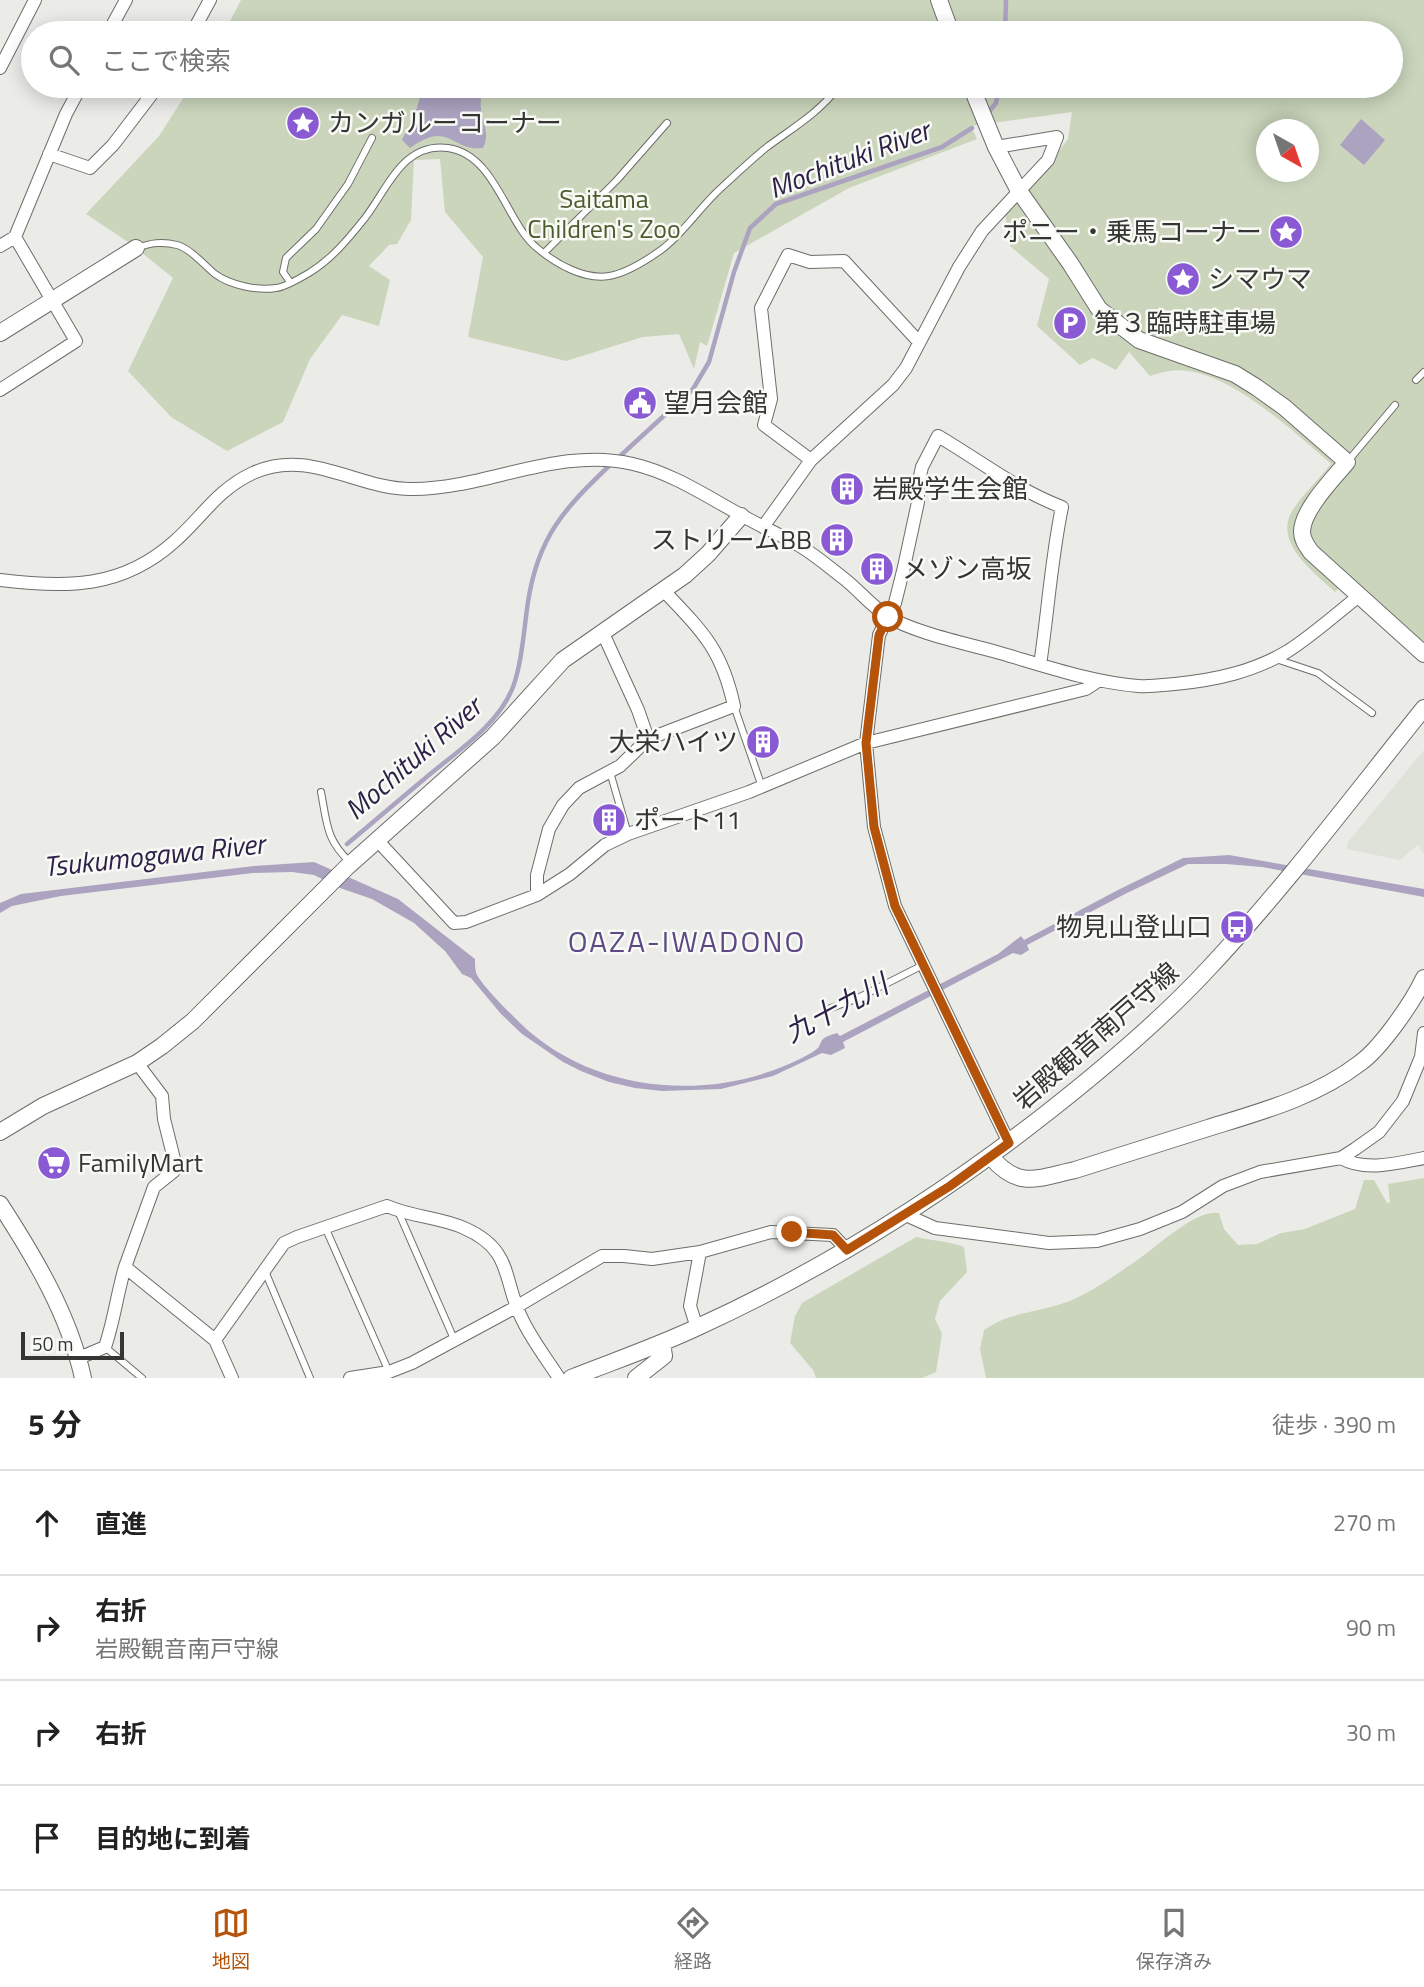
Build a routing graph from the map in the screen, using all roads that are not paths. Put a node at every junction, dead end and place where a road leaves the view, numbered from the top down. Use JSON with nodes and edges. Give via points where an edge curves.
{"nodes":[{"id":1,"x":35,"y":0,"type":"edge"},
{"id":2,"x":126,"y":0,"type":"edge"},
{"id":3,"x":210,"y":0,"type":"edge"},
{"id":4,"x":940,"y":0,"type":"edge"},
{"id":5,"x":24,"y":21,"type":"edge"},
{"id":6,"x":115,"y":21,"type":"edge"},
{"id":7,"x":199,"y":21,"type":"edge"},
{"id":8,"x":947,"y":21,"type":"edge"},
{"id":9,"x":21,"y":27,"type":"edge"},
{"id":10,"x":0,"y":68,"type":"edge"},
{"id":11,"x":75,"y":98,"type":"edge"},
{"id":12,"x":149,"y":98,"type":"edge"},
{"id":13,"x":830,"y":98,"type":"edge"},
{"id":14,"x":976,"y":98,"type":"edge"},
{"id":15,"x":667,"y":123,"type":"dead end"},
{"id":16,"x":372,"y":138,"type":"dead end"},
{"id":17,"x":996,"y":147,"type":"junction"},
{"id":18,"x":49,"y":154,"type":"junction"},
{"id":19,"x":1019,"y":191,"type":"junction"},
{"id":20,"x":15,"y":237,"type":"junction"},
{"id":21,"x":0,"y":246,"type":"edge"},
{"id":22,"x":136,"y":248,"type":"joint"},
{"id":23,"x":544,"y":253,"type":"junction"},
{"id":24,"x":290,"y":282,"type":"junction"},
{"id":25,"x":51,"y":300,"type":"junction"},
{"id":26,"x":0,"y":333,"type":"edge"},
{"id":27,"x":919,"y":342,"type":"junction"},
{"id":28,"x":1424,"y":372,"type":"edge"},
{"id":29,"x":1416,"y":380,"type":"dead end"},
{"id":30,"x":0,"y":390,"type":"edge"},
{"id":31,"x":1395,"y":405,"type":"dead end"},
{"id":32,"x":811,"y":460,"type":"junction"},
{"id":33,"x":1347,"y":462,"type":"junction"},
{"id":34,"x":741,"y":516,"type":"junction"},
{"id":35,"x":763,"y":527,"type":"junction"},
{"id":36,"x":0,"y":580,"type":"edge"},
{"id":37,"x":664,"y":592,"type":"junction"},
{"id":38,"x":1359,"y":596,"type":"junction"},
{"id":39,"x":888,"y":617,"type":"junction"},
{"id":40,"x":603,"y":631,"type":"junction"},
{"id":41,"x":1424,"y":654,"type":"edge"},
{"id":42,"x":1274,"y":658,"type":"junction"},
{"id":43,"x":1040,"y":665,"type":"junction"},
{"id":44,"x":1098,"y":681,"type":"junction"},
{"id":45,"x":734,"y":706,"type":"junction"},
{"id":46,"x":1424,"y":708,"type":"edge"},
{"id":47,"x":1372,"y":712,"type":"dead end"},
{"id":48,"x":648,"y":739,"type":"junction"},
{"id":49,"x":866,"y":743,"type":"junction"},
{"id":50,"x":610,"y":770,"type":"junction"},
{"id":51,"x":762,"y":787,"type":"junction"},
{"id":52,"x":321,"y":792,"type":"dead end"},
{"id":53,"x":628,"y":834,"type":"junction"},
{"id":54,"x":377,"y":839,"type":"junction"},
{"id":55,"x":349,"y":865,"type":"junction"},
{"id":56,"x":537,"y":895,"type":"junction"},
{"id":57,"x":923,"y":965,"type":"junction"},
{"id":58,"x":1424,"y":981,"type":"edge"},
{"id":59,"x":828,"y":1009,"type":"dead end"},
{"id":60,"x":1424,"y":1033,"type":"edge"},
{"id":61,"x":137,"y":1063,"type":"junction"},
{"id":62,"x":0,"y":1132,"type":"edge"},
{"id":63,"x":1009,"y":1143,"type":"junction"},
{"id":64,"x":991,"y":1157,"type":"junction"},
{"id":65,"x":1341,"y":1158,"type":"junction"},
{"id":66,"x":1424,"y":1158,"type":"edge"},
{"id":67,"x":0,"y":1204,"type":"edge"},
{"id":68,"x":398,"y":1211,"type":"junction"},
{"id":69,"x":906,"y":1215,"type":"junction"},
{"id":70,"x":325,"y":1227,"type":"junction"},
{"id":71,"x":847,"y":1250,"type":"junction"},
{"id":72,"x":700,"y":1252,"type":"junction"},
{"id":73,"x":125,"y":1267,"type":"junction"},
{"id":74,"x":265,"y":1271,"type":"junction"},
{"id":75,"x":516,"y":1307,"type":"junction"},
{"id":76,"x":697,"y":1328,"type":"junction"},
{"id":77,"x":454,"y":1339,"type":"junction"},
{"id":78,"x":215,"y":1340,"type":"junction"},
{"id":79,"x":662,"y":1343,"type":"junction"},
{"id":80,"x":104,"y":1348,"type":"junction"},
{"id":81,"x":79,"y":1359,"type":"junction"},
{"id":82,"x":388,"y":1372,"type":"junction"},
{"id":83,"x":83,"y":1378,"type":"edge"},
{"id":84,"x":142,"y":1378,"type":"edge"},
{"id":85,"x":232,"y":1378,"type":"edge"},
{"id":86,"x":310,"y":1378,"type":"edge"},
{"id":87,"x":351,"y":1378,"type":"edge"},
{"id":88,"x":559,"y":1378,"type":"edge"},
{"id":89,"x":571,"y":1378,"type":"edge"},
{"id":90,"x":636,"y":1378,"type":"edge"}],
"edges":[{"from":1,"to":5,"type":"street"},
{"from":2,"to":6,"type":"street"},
{"from":3,"to":7,"type":"street"},
{"from":4,"to":8,"type":"street"},
{"from":9,"to":10,"type":"street"},
{"from":11,"to":18,"type":"street"},
{"from":12,"to":18,"type":"street","via":[[90,168]]},
{"from":13,"to":23,"type":"lane","via":[[717,192],[663,248],[633,267],[609,276],[581,274]]},
{"from":14,"to":17,"type":"street"},
{"from":15,"to":23,"type":"lane"},
{"from":16,"to":24,"type":"lane","via":[[348,184],[316,229],[286,258],[283,272]]},
{"from":17,"to":19,"type":"street"},
{"from":17,"to":19,"type":"street","via":[[1057,137],[1048,160]]},
{"from":18,"to":20,"type":"street"},
{"from":19,"to":27,"type":"street","via":[[982,231]]},
{"from":19,"to":33,"type":"street","via":[[1099,309],[1115,324],[1139,340],[1235,374],[1283,407]]},
{"from":20,"to":21,"type":"street"},
{"from":20,"to":25,"type":"street"},
{"from":22,"to":24,"type":"lane","via":[[155,242],[180,246],[219,277],[244,286],[277,288]]},
{"from":22,"to":25,"type":"street"},
{"from":23,"to":24,"type":"lane","via":[[526,235],[492,178],[471,159],[450,148],[426,149],[406,160],[339,250]]},
{"from":25,"to":26,"type":"street"},
{"from":25,"to":30,"type":"street","via":[[76,341]]},
{"from":27,"to":32,"type":"street","via":[[893,385]]},
{"from":27,"to":32,"type":"street","via":[[844,261],[810,262],[788,254],[761,308],[771,400],[764,425]]},
{"from":28,"to":29,"type":"lane"},
{"from":31,"to":33,"type":"lane"},
{"from":32,"to":35,"type":"street"},
{"from":33,"to":38,"type":"street","via":[[1307,514],[1302,531],[1311,552]]},
{"from":34,"to":35,"type":"street"},
{"from":34,"to":36,"type":"street","via":[[685,483],[635,464],[603,460],[410,490],[349,478],[321,466],[281,465],[255,472],[229,488],[174,542],[135,568],[94,584]]},
{"from":34,"to":37,"type":"street","via":[[708,554]]},
{"from":35,"to":39,"type":"street","via":[[804,548]]},
{"from":37,"to":40,"type":"street"},
{"from":37,"to":45,"type":"street","via":[[716,653]]},
{"from":38,"to":41,"type":"street"},
{"from":38,"to":42,"type":"street"},
{"from":39,"to":43,"type":"street"},
{"from":39,"to":43,"type":"street","via":[[912,536],[922,467],[938,436],[1035,497],[1062,508]]},
{"from":39,"to":49,"type":"street","via":[[879,635]]},
{"from":40,"to":48,"type":"street"},
{"from":40,"to":54,"type":"street","via":[[564,660],[493,737]]},
{"from":42,"to":44,"type":"street","via":[[1205,681],[1142,687]]},
{"from":42,"to":47,"type":"lane","via":[[1318,673]]},
{"from":43,"to":44,"type":"street"},
{"from":44,"to":49,"type":"street","via":[[1086,689]]},
{"from":45,"to":48,"type":"street"},
{"from":45,"to":51,"type":"lane"},
{"from":46,"to":63,"type":"street","name":"岩殿観音南戸守線","via":[[1307,856],[1207,970],[1150,1027]]},
{"from":48,"to":50,"type":"street"},
{"from":49,"to":51,"type":"street"},
{"from":49,"to":57,"type":"street","via":[[874,827],[883,863],[895,906]]},
{"from":50,"to":53,"type":"lane"},
{"from":50,"to":56,"type":"street","via":[[579,788],[556,814],[539,866]]},
{"from":51,"to":53,"type":"street"},
{"from":52,"to":55,"type":"lane","via":[[331,840]]},
{"from":53,"to":56,"type":"street","via":[[605,845]]},
{"from":54,"to":55,"type":"street"},
{"from":54,"to":56,"type":"street","via":[[454,923]]},
{"from":55,"to":61,"type":"street","via":[[192,1021]]},
{"from":57,"to":59,"type":"lane"},
{"from":57,"to":63,"type":"street"},
{"from":58,"to":64,"type":"street","via":[[1363,1061],[1297,1098],[1044,1177],[1018,1179]]},
{"from":60,"to":65,"type":"street","via":[[1421,1057],[1403,1101],[1379,1132]]},
{"from":61,"to":62,"type":"street","via":[[43,1106]]},
{"from":61,"to":73,"type":"street","via":[[162,1096],[174,1171],[154,1187]]},
{"from":63,"to":64,"type":"street","name":"岩殿観音南戸守線"},
{"from":64,"to":69,"type":"street","name":"岩殿観音南戸守線"},
{"from":65,"to":66,"type":"street","via":[[1371,1165]]},
{"from":65,"to":69,"type":"street","via":[[1260,1172],[1223,1186],[1182,1212],[1097,1241],[1049,1243],[982,1235],[935,1228]]},
{"from":67,"to":81,"type":"street","via":[[55,1300]]},
{"from":68,"to":70,"type":"street","via":[[387,1206]]},
{"from":68,"to":75,"type":"street","via":[[439,1219],[487,1242],[506,1268]]},
{"from":68,"to":77,"type":"lane"},
{"from":69,"to":71,"type":"street","name":"岩殿観音南戸守線"},
{"from":70,"to":74,"type":"street","via":[[284,1243]]},
{"from":70,"to":82,"type":"lane"},
{"from":71,"to":72,"type":"street","via":[[833,1235],[771,1232]]},
{"from":71,"to":76,"type":"street","name":"岩殿観音南戸守線"},
{"from":72,"to":75,"type":"street","via":[[652,1259],[602,1256]]},
{"from":72,"to":76,"type":"street","via":[[690,1306]]},
{"from":73,"to":78,"type":"street"},
{"from":73,"to":80,"type":"street"},
{"from":74,"to":78,"type":"street"},
{"from":74,"to":86,"type":"lane"},
{"from":75,"to":77,"type":"street"},
{"from":75,"to":88,"type":"street","via":[[532,1341]]},
{"from":76,"to":79,"type":"street","name":"岩殿観音南戸守線"},
{"from":77,"to":82,"type":"street"},
{"from":78,"to":85,"type":"street"},
{"from":79,"to":89,"type":"street","name":"岩殿観音南戸守線"},
{"from":79,"to":90,"type":"street","via":[[664,1356]]},
{"from":80,"to":81,"type":"street"},
{"from":80,"to":84,"type":"lane"},
{"from":81,"to":83,"type":"street"},
{"from":82,"to":87,"type":"street"}]}
